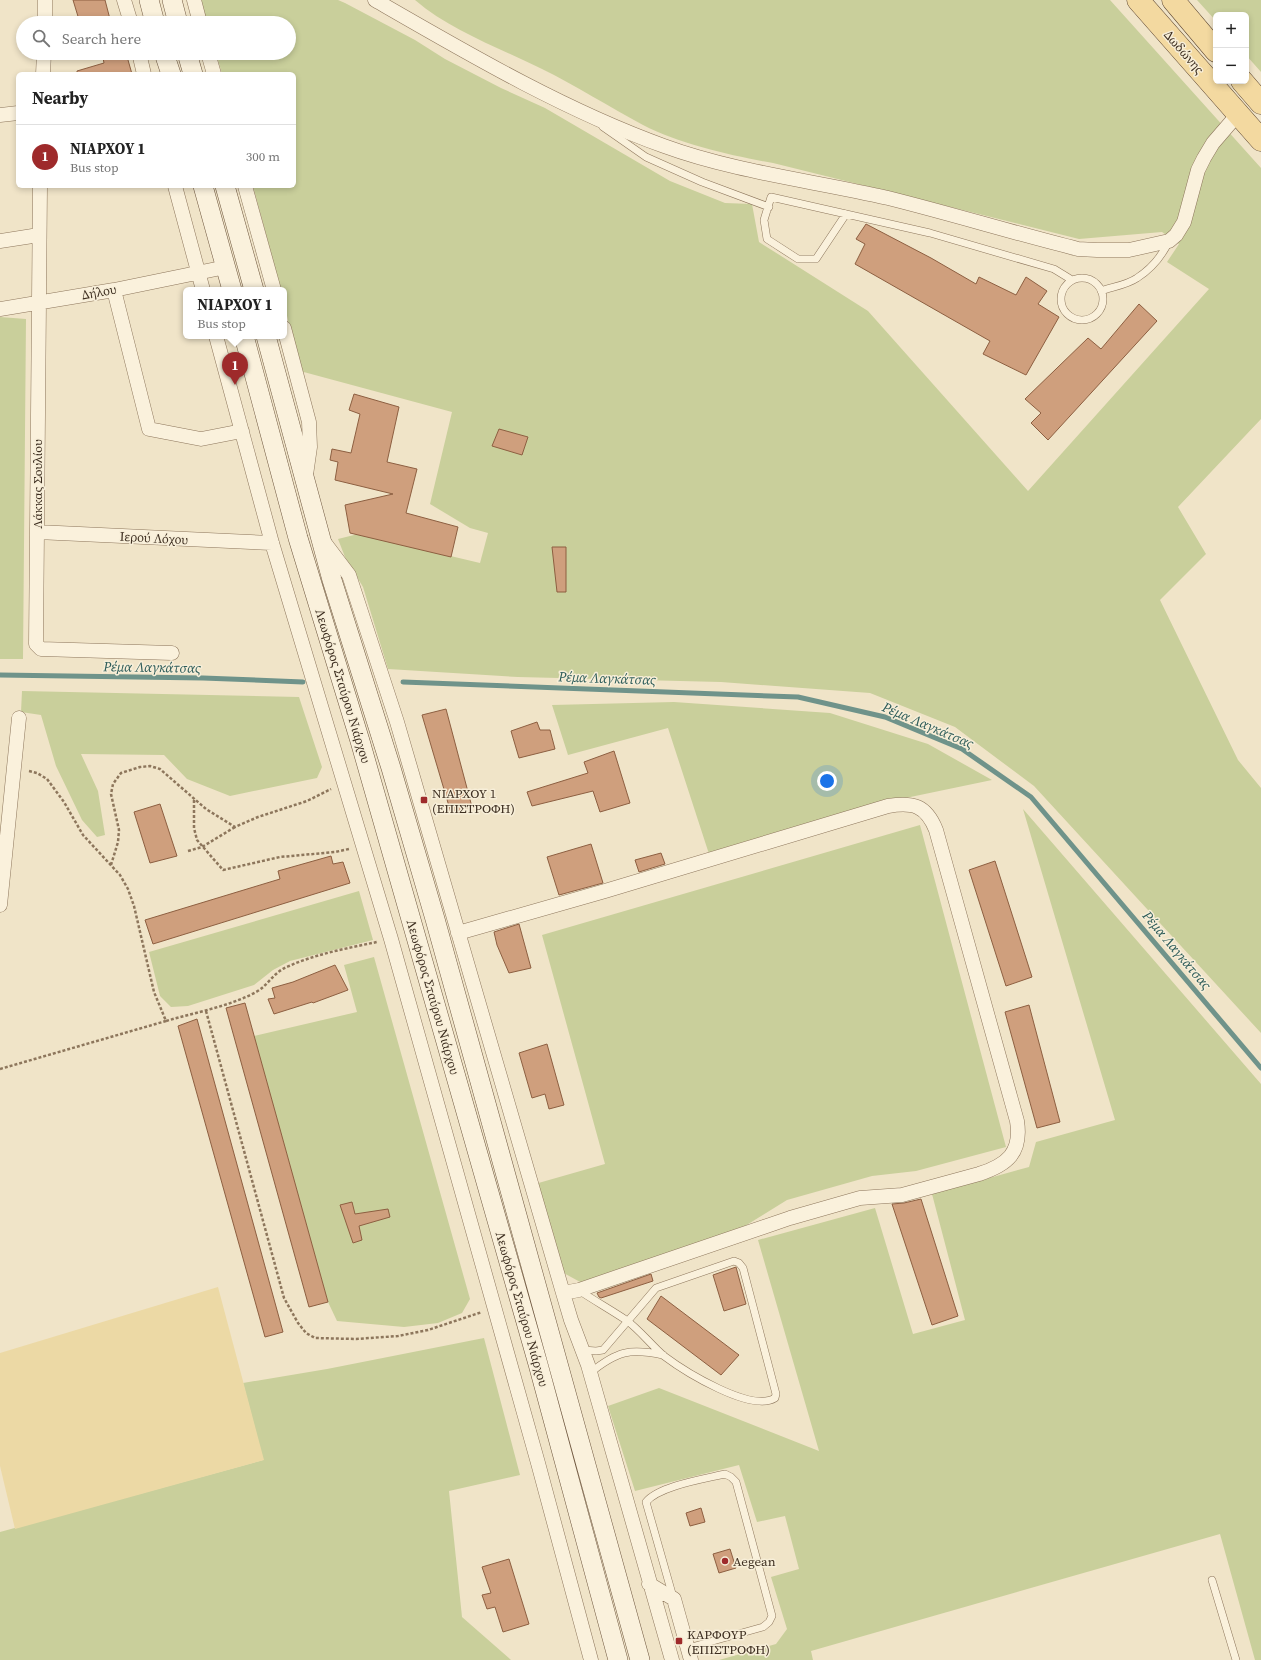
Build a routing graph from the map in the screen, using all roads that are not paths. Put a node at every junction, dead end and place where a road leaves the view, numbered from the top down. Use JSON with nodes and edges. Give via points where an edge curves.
{"nodes":[{"id":1,"x":45,"y":0,"type":"edge"},
{"id":2,"x":124,"y":0,"type":"edge"},
{"id":3,"x":149,"y":0,"type":"edge"},
{"id":4,"x":172,"y":0,"type":"edge"},
{"id":5,"x":194,"y":0,"type":"edge"},
{"id":6,"x":375,"y":0,"type":"edge"},
{"id":7,"x":1138,"y":0,"type":"edge"},
{"id":8,"x":1173,"y":0,"type":"edge"},
{"id":9,"x":45,"y":16,"type":"edge"},
{"id":10,"x":129,"y":16,"type":"edge"},
{"id":11,"x":154,"y":16,"type":"edge"},
{"id":12,"x":176,"y":16,"type":"edge"},
{"id":13,"x":198,"y":16,"type":"edge"},
{"id":14,"x":1213,"y":48,"type":"edge"},
{"id":15,"x":44,"y":60,"type":"edge"},
{"id":16,"x":141,"y":60,"type":"edge"},
{"id":17,"x":166,"y":60,"type":"edge"},
{"id":18,"x":189,"y":60,"type":"edge"},
{"id":19,"x":210,"y":60,"type":"edge"},
{"id":20,"x":43,"y":72,"type":"edge"},
{"id":21,"x":144,"y":72,"type":"edge"},
{"id":22,"x":170,"y":72,"type":"edge"},
{"id":23,"x":192,"y":72,"type":"edge"},
{"id":24,"x":213,"y":72,"type":"edge"},
{"id":25,"x":1245,"y":84,"type":"edge"},
{"id":26,"x":1261,"y":103,"type":"edge"},
{"id":27,"x":576,"y":108,"type":"junction"},
{"id":28,"x":16,"y":113,"type":"edge"},
{"id":29,"x":1238,"y":114,"type":"junction"},
{"id":30,"x":0,"y":115,"type":"edge"},
{"id":31,"x":1261,"y":140,"type":"edge"},
{"id":32,"x":40,"y":188,"type":"edge"},
{"id":33,"x":176,"y":188,"type":"edge"},
{"id":34,"x":204,"y":188,"type":"edge"},
{"id":35,"x":226,"y":188,"type":"edge"},
{"id":36,"x":246,"y":188,"type":"edge"},
{"id":37,"x":768,"y":207,"type":"junction"},
{"id":38,"x":846,"y":214,"type":"junction"},
{"id":39,"x":39,"y":235,"type":"junction"},
{"id":40,"x":0,"y":241,"type":"edge"},
{"id":41,"x":1169,"y":241,"type":"junction"},
{"id":42,"x":226,"y":267,"type":"junction"},
{"id":43,"x":198,"y":272,"type":"junction"},
{"id":44,"x":1072,"y":280,"type":"junction"},
{"id":45,"x":202,"y":287,"type":"edge"},
{"id":46,"x":231,"y":287,"type":"edge"},
{"id":47,"x":253,"y":287,"type":"edge"},
{"id":48,"x":273,"y":287,"type":"edge"},
{"id":49,"x":114,"y":290,"type":"junction"},
{"id":50,"x":1101,"y":291,"type":"junction"},
{"id":51,"x":38,"y":303,"type":"junction"},
{"id":52,"x":0,"y":309,"type":"edge"},
{"id":53,"x":217,"y":339,"type":"edge"},
{"id":54,"x":245,"y":339,"type":"edge"},
{"id":55,"x":267,"y":339,"type":"edge"},
{"id":56,"x":287,"y":339,"type":"edge"},
{"id":57,"x":242,"y":431,"type":"junction"},
{"id":58,"x":305,"y":482,"type":"junction"},
{"id":59,"x":37,"y":532,"type":"junction"},
{"id":60,"x":320,"y":535,"type":"junction"},
{"id":61,"x":272,"y":543,"type":"junction"},
{"id":62,"x":172,"y":654,"type":"dead end"},
{"id":63,"x":20,"y":718,"type":"dead end"},
{"id":64,"x":0,"y":905,"type":"edge"},
{"id":65,"x":458,"y":933,"type":"junction"},
{"id":66,"x":579,"y":1290,"type":"junction"},
{"id":67,"x":563,"y":1293,"type":"junction"},
{"id":68,"x":627,"y":1321,"type":"junction"},
{"id":69,"x":584,"y":1350,"type":"junction"},
{"id":70,"x":664,"y":1355,"type":"junction"},
{"id":71,"x":590,"y":1373,"type":"junction"},
{"id":72,"x":1212,"y":1580,"type":"dead end"},
{"id":73,"x":649,"y":1584,"type":"junction"},
{"id":74,"x":674,"y":1599,"type":"junction"},
{"id":75,"x":690,"y":1654,"type":"edge"},
{"id":76,"x":591,"y":1660,"type":"edge"},
{"id":77,"x":618,"y":1660,"type":"edge"},
{"id":78,"x":640,"y":1660,"type":"edge"},
{"id":79,"x":672,"y":1660,"type":"edge"},
{"id":80,"x":1236,"y":1660,"type":"edge"}],
"edges":[{"from":1,"to":9,"type":"street"},
{"from":2,"to":10,"type":"street"},
{"from":3,"to":11,"type":"main road"},
{"from":4,"to":12,"type":"main road"},
{"from":5,"to":13,"type":"street"},
{"from":6,"to":27,"type":"street","via":[[445,40]]},
{"from":7,"to":29,"type":"main road","name":"Δωδώνης"},
{"from":8,"to":14,"type":"main road","name":"Δωδώνης"},
{"from":15,"to":20,"type":"street"},
{"from":16,"to":21,"type":"street"},
{"from":17,"to":22,"type":"main road"},
{"from":18,"to":23,"type":"main road"},
{"from":19,"to":24,"type":"street"},
{"from":25,"to":26,"type":"main road"},
{"from":27,"to":37,"type":"lane","via":[[646,157]]},
{"from":27,"to":41,"type":"street","via":[[636,136],[691,154],[887,198],[1078,249],[1129,250]]},
{"from":28,"to":30,"type":"street"},
{"from":29,"to":31,"type":"main road","name":"Δωδώνης"},
{"from":29,"to":41,"type":"street","via":[[1204,158],[1198,170],[1184,222]]},
{"from":32,"to":39,"type":"street","name":"Λάκκας Σουλίου"},
{"from":33,"to":43,"type":"street"},
{"from":34,"to":42,"type":"main road"},
{"from":35,"to":47,"type":"main road"},
{"from":36,"to":48,"type":"street"},
{"from":37,"to":38,"type":"lane","via":[[771,197]]},
{"from":37,"to":38,"type":"lane","via":[[764,220],[767,239],[798,259],[816,259]]},
{"from":38,"to":44,"type":"lane","via":[[930,233],[1054,269]]},
{"from":39,"to":40,"type":"street"},
{"from":39,"to":51,"type":"street","name":"Λάκκας Σουλίου"},
{"from":41,"to":50,"type":"lane","via":[[1163,254],[1136,279]]},
{"from":42,"to":43,"type":"street","name":"Δήλου"},
{"from":42,"to":46,"type":"main road"},
{"from":43,"to":45,"type":"street"},
{"from":43,"to":49,"type":"street","name":"Δήλου"},
{"from":44,"to":50,"type":"lane","via":[[1092,281]]},
{"from":44,"to":50,"type":"lane","via":[[1063,290],[1061,303],[1074,318],[1080,320],[1099,312],[1102,305]]},
{"from":49,"to":51,"type":"street","name":"Δήλου"},
{"from":49,"to":57,"type":"street","via":[[149,429],[200,439]]},
{"from":51,"to":52,"type":"street","name":"Δήλου"},
{"from":51,"to":59,"type":"street","name":"Λάκκας Σουλίου"},
{"from":53,"to":57,"type":"street"},
{"from":54,"to":77,"type":"main road","name":"Λεωφόρος Σταύρου Νιάρχου","via":[[298,538],[360,741],[538,1364]]},
{"from":55,"to":58,"type":"main road","name":"Λεωφόρος Σταύρου Νιάρχου"},
{"from":56,"to":58,"type":"street","via":[[309,422],[310,447]]},
{"from":57,"to":61,"type":"street"},
{"from":58,"to":60,"type":"main road","name":"Λεωφόρος Σταύρου Νιάρχου"},
{"from":59,"to":61,"type":"street","name":"Ιερού Λόχου"},
{"from":59,"to":62,"type":"street","name":"Λάκκας Σουλίου","via":[[36,644],[41,648]]},
{"from":60,"to":65,"type":"street","via":[[349,575],[397,722]]},
{"from":60,"to":78,"type":"main road","name":"Λεωφόρος Σταύρου Νιάρχου","via":[[435,919]]},
{"from":61,"to":76,"type":"street","via":[[391,939]]},
{"from":63,"to":64,"type":"street"},
{"from":65,"to":66,"type":"street","via":[[888,806],[907,804],[920,807],[929,816],[936,830],[1017,1121],[1018,1140],[1011,1156],[991,1170],[979,1174],[902,1195],[860,1198],[790,1218]]},
{"from":65,"to":67,"type":"street"},
{"from":66,"to":67,"type":"street"},
{"from":66,"to":68,"type":"lane"},
{"from":67,"to":69,"type":"street"},
{"from":68,"to":69,"type":"lane","via":[[603,1350]]},
{"from":68,"to":70,"type":"lane"},
{"from":68,"to":70,"type":"lane","via":[[656,1288],[734,1261],[739,1263],[743,1268],[776,1394],[770,1401],[762,1402],[723,1391],[704,1382]]},
{"from":69,"to":71,"type":"street"},
{"from":70,"to":71,"type":"lane","via":[[645,1351],[619,1354]]},
{"from":71,"to":73,"type":"street"},
{"from":72,"to":80,"type":"lane"},
{"from":73,"to":74,"type":"street"},
{"from":73,"to":79,"type":"street"},
{"from":74,"to":75,"type":"street"},
{"from":74,"to":75,"type":"lane","via":[[646,1502],[654,1494],[666,1489],[725,1474],[736,1482],[772,1616],[763,1627]]}]}
